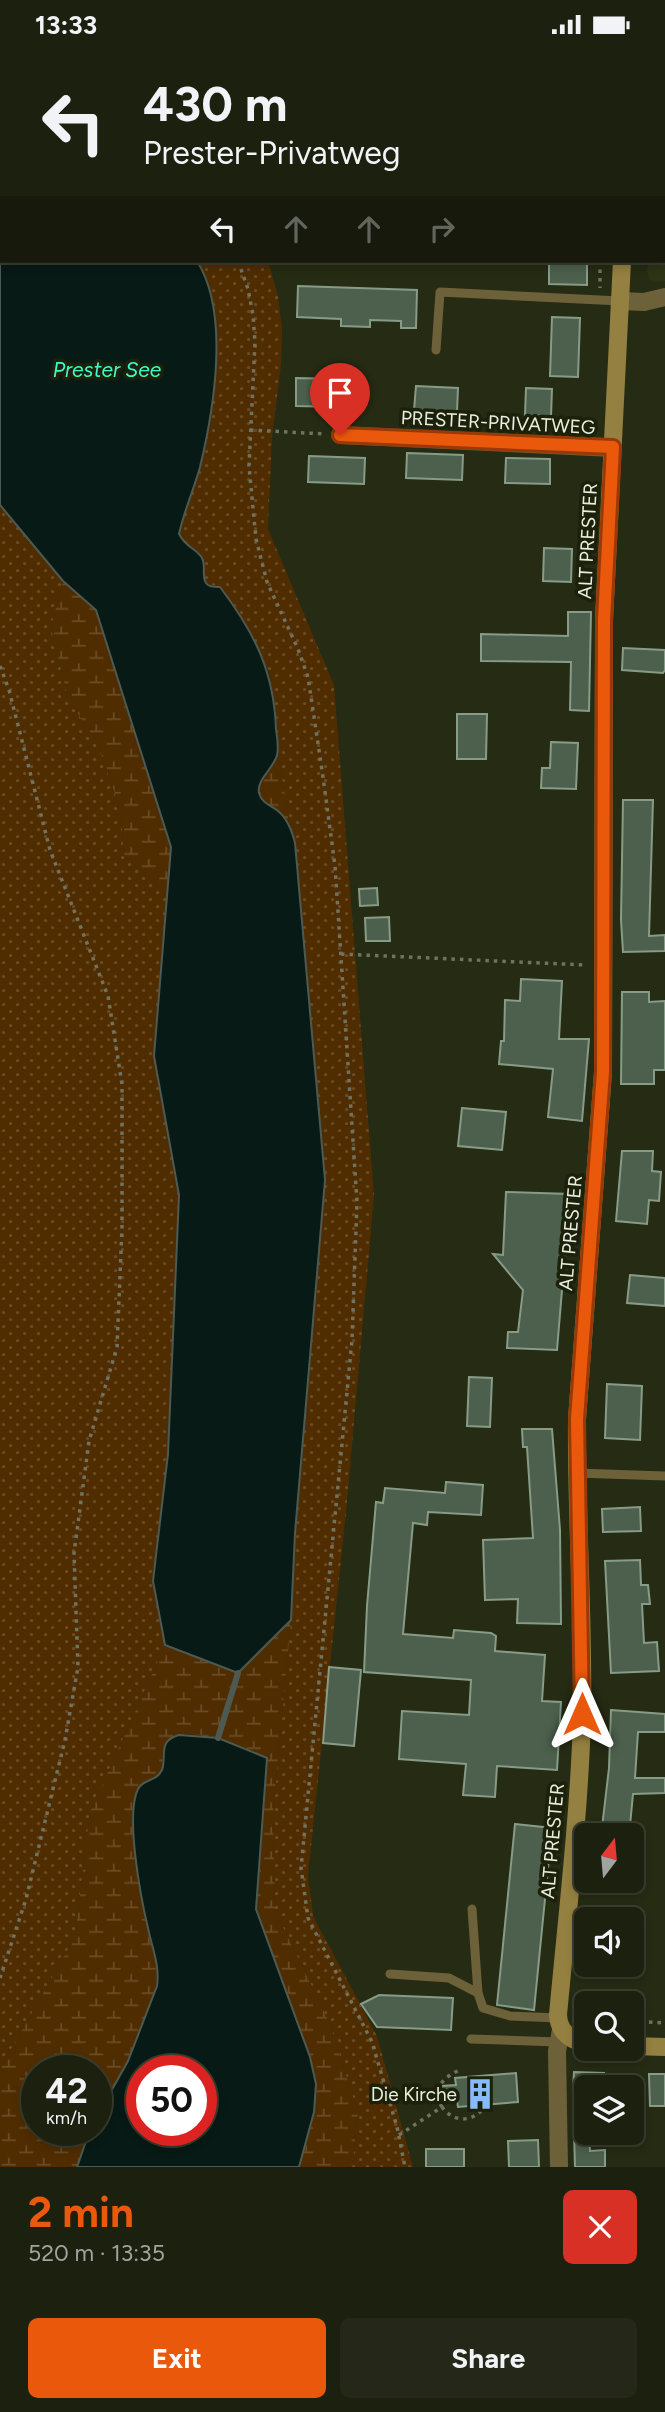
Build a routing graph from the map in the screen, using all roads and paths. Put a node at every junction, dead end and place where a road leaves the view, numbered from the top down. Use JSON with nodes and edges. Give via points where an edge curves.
{"nodes":[{"id":1,"x":239,"y":263,"type":"edge"},
{"id":2,"x":600,"y":263,"type":"edge"},
{"id":3,"x":622,"y":263,"type":"edge"},
{"id":4,"x":665,"y":297,"type":"edge"},
{"id":5,"x":612,"y":301,"type":"junction"},
{"id":6,"x":436,"y":350,"type":"dead end"},
{"id":7,"x":250,"y":430,"type":"junction"},
{"id":8,"x":340,"y":435,"type":"joint"},
{"id":9,"x":613,"y":447,"type":"junction"},
{"id":10,"x":0,"y":666,"type":"edge"},
{"id":11,"x":341,"y":954,"type":"junction"},
{"id":12,"x":605,"y":966,"type":"junction"},
{"id":13,"x":576,"y":1473,"type":"junction"},
{"id":14,"x":665,"y":1476,"type":"edge"},
{"id":15,"x":472,"y":1909,"type":"dead end"},
{"id":16,"x":390,"y":1973,"type":"dead end"},
{"id":17,"x":0,"y":1978,"type":"edge"},
{"id":18,"x":478,"y":1993,"type":"junction"},
{"id":19,"x":644,"y":2022,"type":"edge"},
{"id":20,"x":665,"y":2023,"type":"edge"},
{"id":21,"x":559,"y":2030,"type":"junction"},
{"id":22,"x":471,"y":2039,"type":"dead end"},
{"id":23,"x":574,"y":2040,"type":"edge"},
{"id":24,"x":644,"y":2046,"type":"edge"},
{"id":25,"x":665,"y":2047,"type":"edge"},
{"id":26,"x":462,"y":2069,"type":"dead end"},
{"id":27,"x":442,"y":2107,"type":"junction"},
{"id":28,"x":481,"y":2111,"type":"dead end"},
{"id":29,"x":399,"y":2135,"type":"junction"},
{"id":30,"x":405,"y":2167,"type":"edge"},
{"id":31,"x":559,"y":2167,"type":"edge"}],
"edges":[{"from":1,"to":7,"type":"path","via":[[248,289],[255,342]]},
{"from":2,"to":5,"type":"path","via":[[598,282]]},
{"from":3,"to":5,"type":"main road","name":"ALT PRESTER"},
{"from":4,"to":5,"type":"street"},
{"from":5,"to":6,"type":"lane","via":[[440,292]]},
{"from":5,"to":9,"type":"main road","name":"ALT PRESTER"},
{"from":7,"to":8,"type":"path"},
{"from":7,"to":11,"type":"path","via":[[256,539],[311,692],[335,866]]},
{"from":8,"to":9,"type":"street","name":"PRESTER-PRIVATWEG"},
{"from":9,"to":12,"type":"main road","name":"ALT PRESTER","via":[[604,620]]},
{"from":10,"to":17,"type":"path","via":[[50,850],[108,996],[122,1084],[122,1228],[117,1347],[89,1441],[74,1553],[78,1667],[26,1899]]},
{"from":11,"to":12,"type":"path"},
{"from":11,"to":29,"type":"path","via":[[357,1202],[352,1340],[301,1868],[308,1918],[372,2042]]},
{"from":12,"to":13,"type":"main road","name":"ALT PRESTER","via":[[603,1072]]},
{"from":13,"to":14,"type":"lane"},
{"from":13,"to":21,"type":"main road","name":"ALT PRESTER","via":[[580,1758]]},
{"from":15,"to":18,"type":"lane"},
{"from":16,"to":18,"type":"lane","via":[[449,1978]]},
{"from":18,"to":21,"type":"lane","via":[[482,2008]]},
{"from":19,"to":20,"type":"path"},
{"from":21,"to":22,"type":"lane"},
{"from":21,"to":23,"type":"main road"},
{"from":21,"to":31,"type":"street","name":"ALT PRESTER"},
{"from":24,"to":25,"type":"main road"},
{"from":26,"to":27,"type":"path","via":[[439,2085]]},
{"from":27,"to":28,"type":"path","via":[[455,2119]]},
{"from":27,"to":29,"type":"path"},
{"from":29,"to":30,"type":"path"}]}
